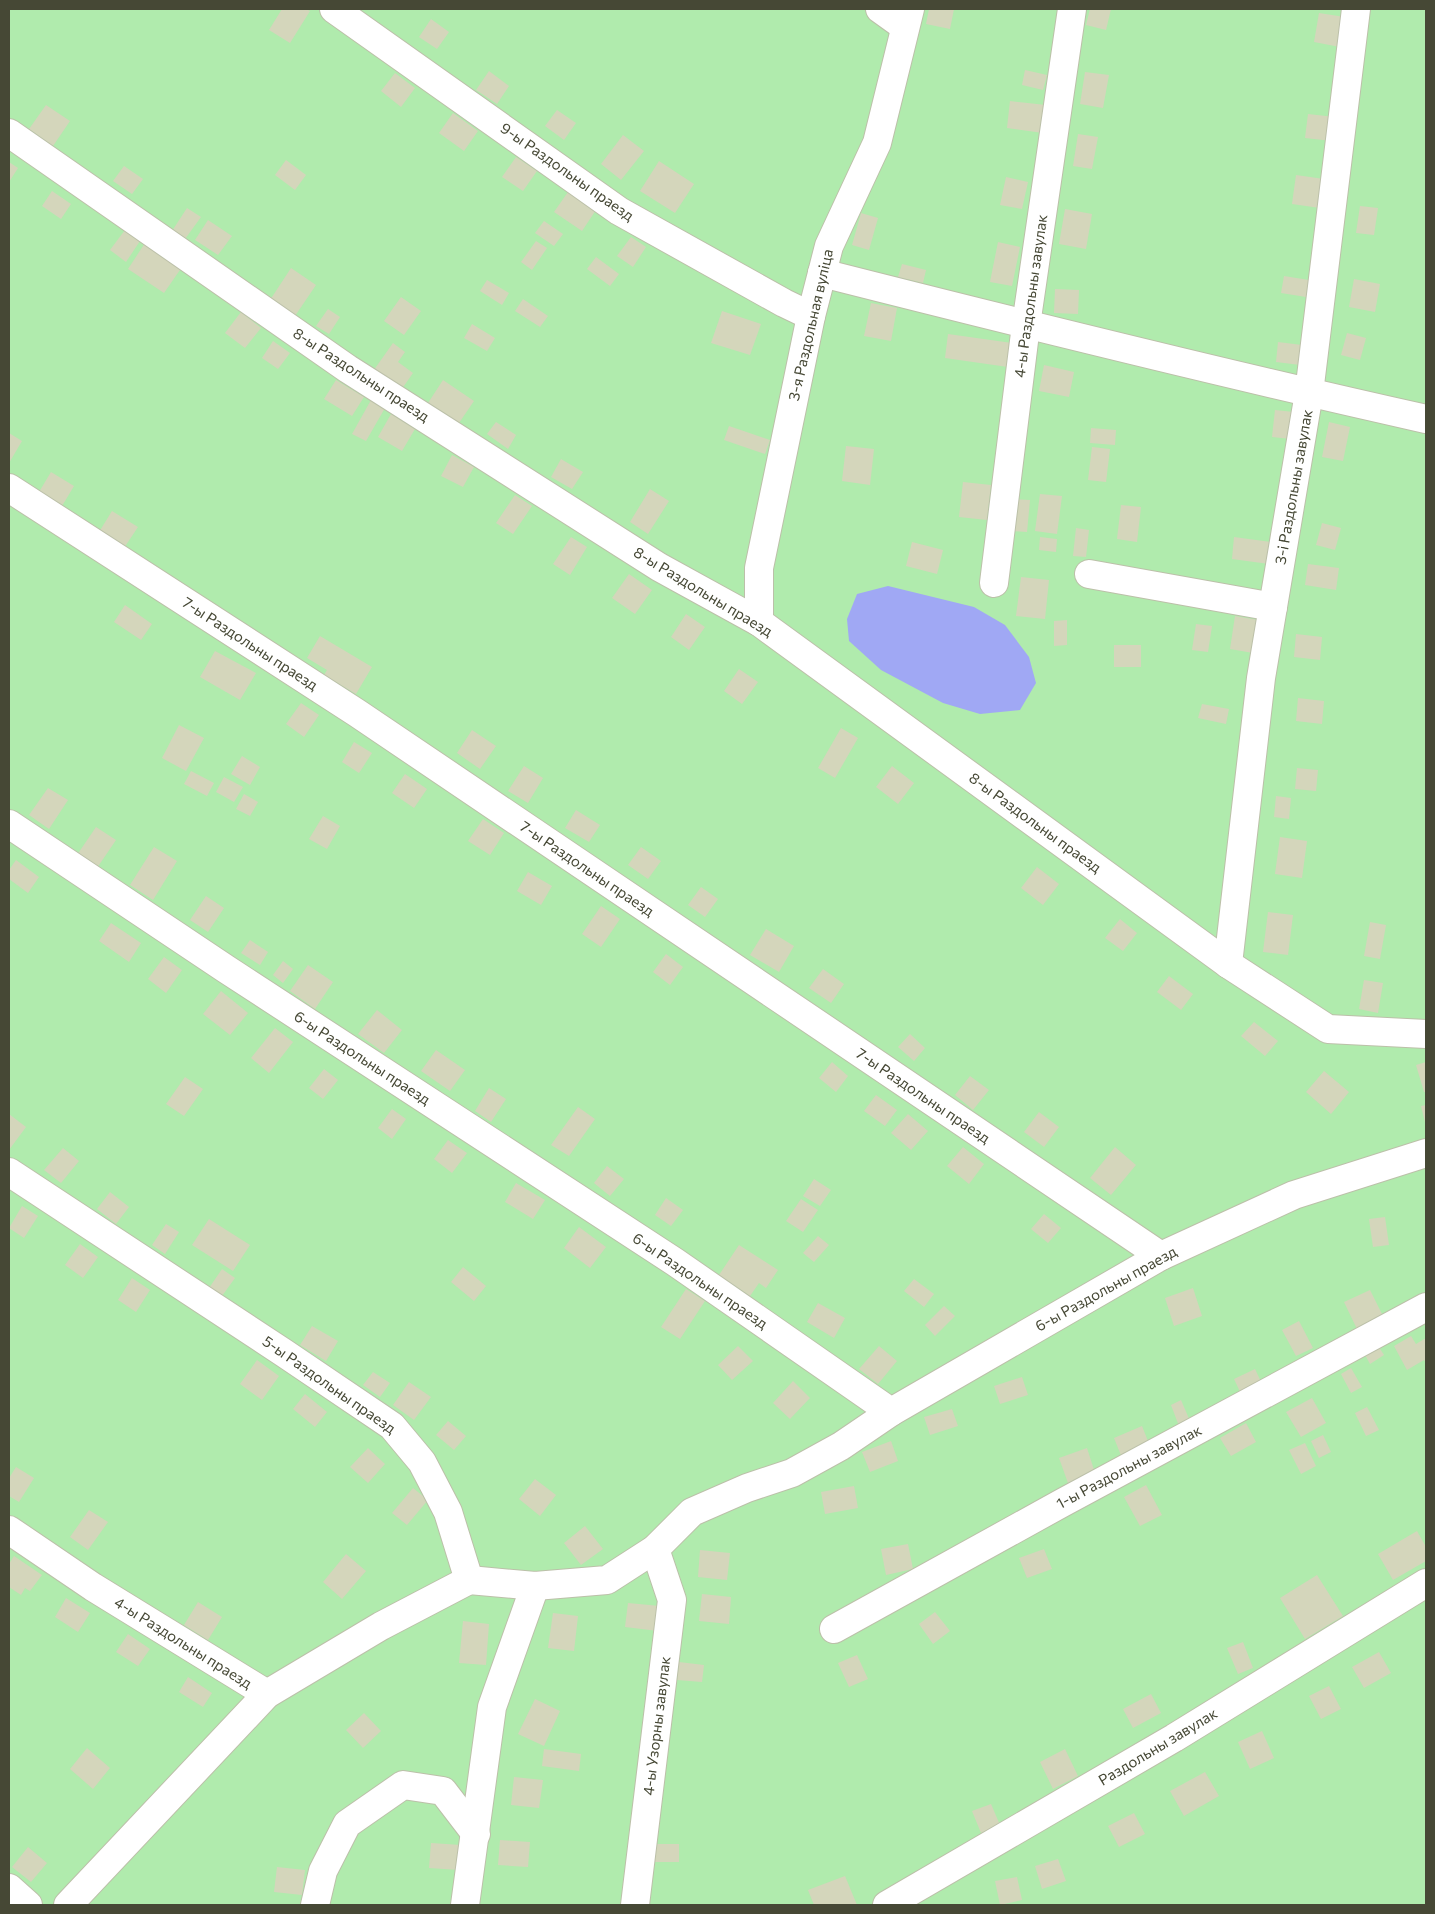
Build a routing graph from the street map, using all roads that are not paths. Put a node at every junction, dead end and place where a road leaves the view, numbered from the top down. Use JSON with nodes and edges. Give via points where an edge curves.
{"nodes":[{"id":1,"x":334,"y":9,"type":"edge"},
{"id":2,"x":880,"y":9,"type":"edge"},
{"id":3,"x":1072,"y":9,"type":"edge"},
{"id":4,"x":1356,"y":9,"type":"edge"},
{"id":5,"x":908,"y":18,"type":"edge"},
{"id":6,"x":9,"y":133,"type":"edge"},
{"id":7,"x":822,"y":273,"type":"junction"},
{"id":8,"x":811,"y":316,"type":"junction"},
{"id":9,"x":1026,"y":325,"type":"junction"},
{"id":10,"x":1310,"y":393,"type":"junction"},
{"id":11,"x":1426,"y":419,"type":"edge"},
{"id":12,"x":9,"y":488,"type":"edge"},
{"id":13,"x":1089,"y":574,"type":"dead end"},
{"id":14,"x":994,"y":583,"type":"dead end"},
{"id":15,"x":1273,"y":607,"type":"junction"},
{"id":16,"x":759,"y":622,"type":"junction"},
{"id":17,"x":9,"y":824,"type":"edge"},
{"id":18,"x":1228,"y":964,"type":"junction"},
{"id":19,"x":1426,"y":1034,"type":"edge"},
{"id":20,"x":1426,"y":1153,"type":"edge"},
{"id":21,"x":9,"y":1172,"type":"edge"},
{"id":22,"x":1161,"y":1256,"type":"junction"},
{"id":23,"x":1426,"y":1308,"type":"edge"},
{"id":24,"x":891,"y":1412,"type":"junction"},
{"id":25,"x":9,"y":1530,"type":"edge"},
{"id":26,"x":655,"y":1549,"type":"junction"},
{"id":27,"x":469,"y":1580,"type":"junction"},
{"id":28,"x":1426,"y":1583,"type":"edge"},
{"id":29,"x":535,"y":1586,"type":"junction"},
{"id":30,"x":834,"y":1629,"type":"dead end"},
{"id":31,"x":267,"y":1694,"type":"junction"},
{"id":32,"x":476,"y":1834,"type":"junction"},
{"id":33,"x":9,"y":1888,"type":"edge"},
{"id":34,"x":28,"y":1905,"type":"edge"},
{"id":35,"x":68,"y":1905,"type":"edge"},
{"id":36,"x":315,"y":1905,"type":"edge"},
{"id":37,"x":465,"y":1905,"type":"edge"},
{"id":38,"x":635,"y":1905,"type":"edge"},
{"id":39,"x":887,"y":1905,"type":"edge"}],
"edges":[{"from":1,"to":8,"type":"lane","name":"9-ы Раздольны праезд","via":[[619,211]]},
{"from":2,"to":5,"type":"lane"},
{"from":3,"to":9,"type":"lane","name":"4-ы Раздольны завулак"},
{"from":4,"to":10,"type":"lane","name":"3-і Раздольны завулак"},
{"from":5,"to":7,"type":"lane","name":"3-я Раздольная вуліца","via":[[877,143],[829,246]]},
{"from":6,"to":16,"type":"lane","name":"8-ы Раздольны праезд","via":[[348,369],[659,567]]},
{"from":7,"to":8,"type":"lane","name":"3-я Раздольная вуліца"},
{"from":7,"to":9,"type":"lane"},
{"from":8,"to":16,"type":"lane","name":"3-я Раздольная вуліца","via":[[758,568]]},
{"from":9,"to":10,"type":"lane"},
{"from":9,"to":14,"type":"lane","name":"4-ы Раздольны завулак"},
{"from":10,"to":11,"type":"lane"},
{"from":10,"to":15,"type":"lane","name":"3-і Раздольны завулак"},
{"from":12,"to":22,"type":"lane","name":"7-ы Раздольны праезд","via":[[357,713]]},
{"from":13,"to":15,"type":"lane"},
{"from":15,"to":18,"type":"lane","name":"3-і Раздольны завулак","via":[[1261,678]]},
{"from":16,"to":18,"type":"lane","name":"8-ы Раздольны праезд"},
{"from":17,"to":24,"type":"lane","name":"6-ы Раздольны праезд","via":[[675,1262]]},
{"from":18,"to":19,"type":"lane","name":"8-ы Раздольны праезд","via":[[1328,1030]]},
{"from":20,"to":22,"type":"lane","name":"6-ы Раздольны праезд","via":[[1294,1194]]},
{"from":21,"to":27,"type":"lane","name":"5-ы Раздольны праезд","via":[[392,1426],[422,1462],[448,1512]]},
{"from":22,"to":24,"type":"lane","name":"6-ы Раздольны праезд"},
{"from":23,"to":30,"type":"lane","name":"1-ы Раздольны завулак"},
{"from":24,"to":26,"type":"lane","via":[[842,1446],[792,1473],[692,1512]]},
{"from":25,"to":31,"type":"lane","name":"4-ы Раздольны праезд","via":[[93,1587]]},
{"from":26,"to":29,"type":"lane","via":[[607,1580]]},
{"from":26,"to":38,"type":"lane","name":"4-ы Узорны завулак","via":[[672,1600]]},
{"from":27,"to":29,"type":"lane"},
{"from":27,"to":31,"type":"lane","via":[[382,1626]]},
{"from":28,"to":39,"type":"lane","name":"Раздольны завулак","via":[[1174,1738]]},
{"from":29,"to":32,"type":"lane","via":[[492,1707]]},
{"from":31,"to":35,"type":"lane","name":"4-ы Раздольны праезд"},
{"from":32,"to":36,"type":"lane","via":[[443,1792],[403,1785],[347,1824],[323,1872]]},
{"from":32,"to":37,"type":"lane"},
{"from":33,"to":34,"type":"lane"}]}
